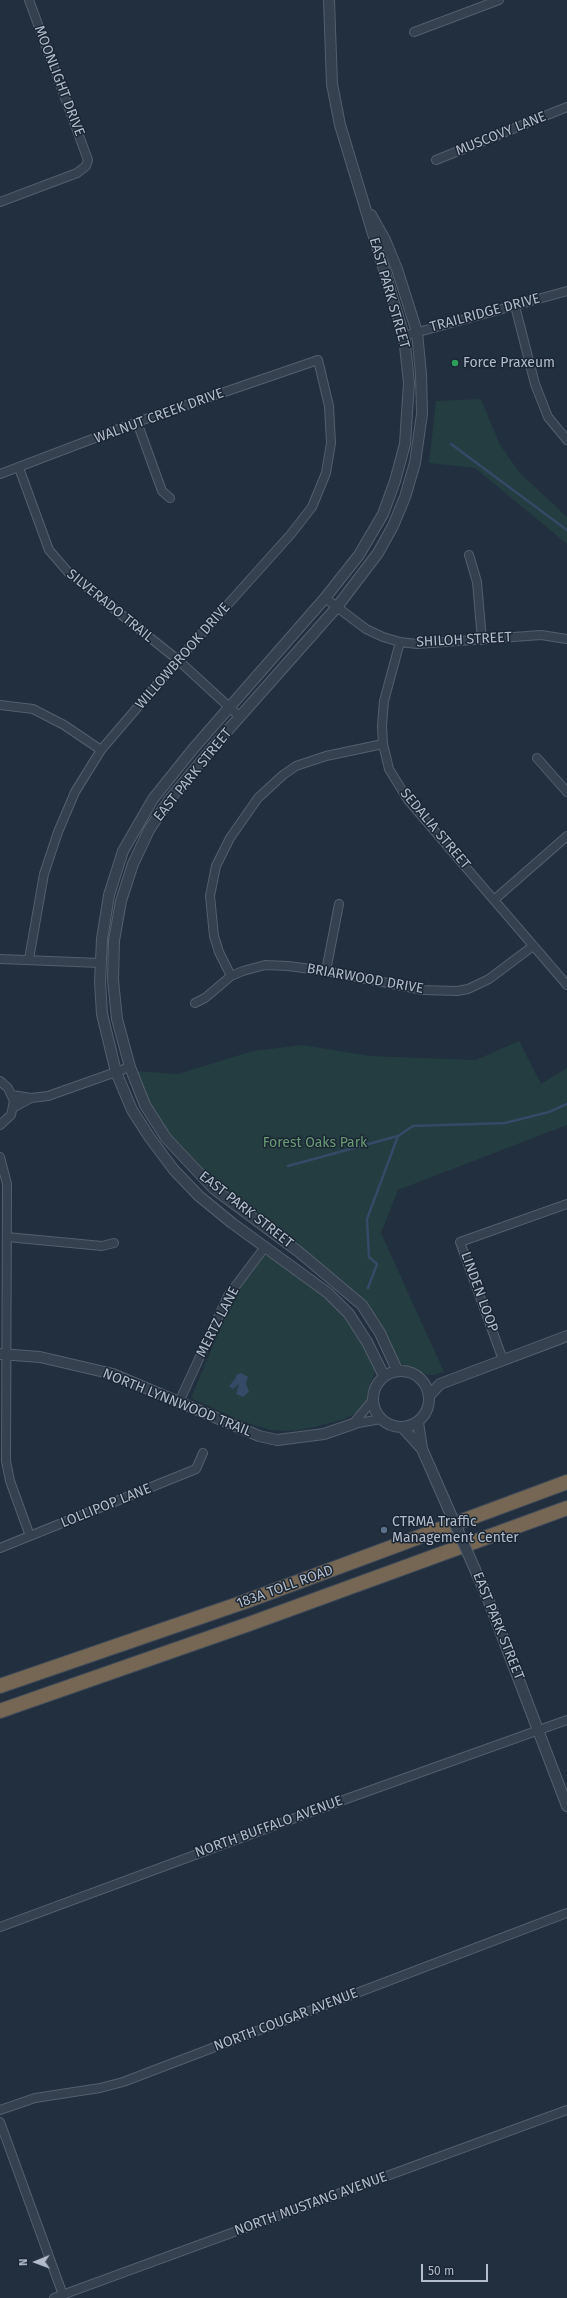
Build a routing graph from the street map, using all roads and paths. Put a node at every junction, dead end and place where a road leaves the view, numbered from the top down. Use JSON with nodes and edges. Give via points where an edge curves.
{"nodes":[{"id":1,"x":29,"y":0,"type":"edge"},
{"id":2,"x":329,"y":0,"type":"edge"},
{"id":3,"x":499,"y":0,"type":"edge"},
{"id":4,"x":414,"y":32,"type":"dead end"},
{"id":5,"x":567,"y":107,"type":"edge"},
{"id":6,"x":436,"y":160,"type":"dead end"},
{"id":7,"x":0,"y":202,"type":"edge"},
{"id":8,"x":364,"y":205,"type":"junction"},
{"id":9,"x":567,"y":291,"type":"edge"},
{"id":10,"x":515,"y":306,"type":"junction"},
{"id":11,"x":417,"y":332,"type":"junction"},
{"id":12,"x":404,"y":336,"type":"junction"},
{"id":13,"x":318,"y":360,"type":"joint"},
{"id":14,"x":137,"y":422,"type":"junction"},
{"id":15,"x":567,"y":440,"type":"edge"},
{"id":16,"x":19,"y":468,"type":"junction"},
{"id":17,"x":0,"y":474,"type":"edge"},
{"id":18,"x":170,"y":498,"type":"dead end"},
{"id":19,"x":469,"y":555,"type":"dead end"},
{"id":20,"x":325,"y":598,"type":"junction"},
{"id":21,"x":337,"y":607,"type":"junction"},
{"id":22,"x":567,"y":639,"type":"edge"},
{"id":23,"x":482,"y":640,"type":"junction"},
{"id":24,"x":400,"y":642,"type":"junction"},
{"id":25,"x":178,"y":660,"type":"junction"},
{"id":26,"x":0,"y":706,"type":"edge"},
{"id":27,"x":230,"y":706,"type":"junction"},
{"id":28,"x":240,"y":716,"type":"junction"},
{"id":29,"x":383,"y":744,"type":"junction"},
{"id":30,"x":101,"y":750,"type":"junction"},
{"id":31,"x":537,"y":758,"type":"dead end"},
{"id":32,"x":567,"y":792,"type":"edge"},
{"id":33,"x":567,"y":836,"type":"edge"},
{"id":34,"x":495,"y":899,"type":"junction"},
{"id":35,"x":340,"y":904,"type":"dead end"},
{"id":36,"x":533,"y":946,"type":"junction"},
{"id":37,"x":0,"y":959,"type":"edge"},
{"id":38,"x":29,"y":959,"type":"junction"},
{"id":39,"x":100,"y":963,"type":"junction"},
{"id":40,"x":326,"y":971,"type":"junction"},
{"id":41,"x":231,"y":976,"type":"junction"},
{"id":42,"x":567,"y":985,"type":"edge"},
{"id":43,"x":195,"y":1003,"type":"dead end"},
{"id":44,"x":130,"y":1067,"type":"junction"},
{"id":45,"x":116,"y":1072,"type":"junction"},
{"id":46,"x":0,"y":1081,"type":"edge"},
{"id":47,"x":12,"y":1095,"type":"junction"},
{"id":48,"x":31,"y":1098,"type":"junction"},
{"id":49,"x":13,"y":1108,"type":"junction"},
{"id":50,"x":0,"y":1125,"type":"edge"},
{"id":51,"x":0,"y":1157,"type":"edge"},
{"id":52,"x":567,"y":1204,"type":"edge"},
{"id":53,"x":7,"y":1237,"type":"junction"},
{"id":54,"x":114,"y":1243,"type":"dead end"},
{"id":55,"x":264,"y":1247,"type":"junction"},
{"id":56,"x":567,"y":1336,"type":"edge"},
{"id":57,"x":2,"y":1354,"type":"edge"},
{"id":58,"x":503,"y":1360,"type":"junction"},
{"id":59,"x":397,"y":1370,"type":"junction"},
{"id":60,"x":384,"y":1376,"type":"junction"},
{"id":61,"x":424,"y":1382,"type":"junction"},
{"id":62,"x":440,"y":1384,"type":"junction"},
{"id":63,"x":429,"y":1396,"type":"junction"},
{"id":64,"x":372,"y":1401,"type":"junction"},
{"id":65,"x":179,"y":1402,"type":"junction"},
{"id":66,"x":381,"y":1419,"type":"junction"},
{"id":67,"x":418,"y":1422,"type":"junction"},
{"id":68,"x":353,"y":1424,"type":"junction"},
{"id":69,"x":402,"y":1427,"type":"junction"},
{"id":70,"x":203,"y":1453,"type":"dead end"},
{"id":71,"x":424,"y":1453,"type":"junction"},
{"id":72,"x":567,"y":1482,"type":"edge"},
{"id":73,"x":567,"y":1508,"type":"edge"},
{"id":74,"x":30,"y":1536,"type":"junction"},
{"id":75,"x":0,"y":1548,"type":"edge"},
{"id":76,"x":0,"y":1686,"type":"edge"},
{"id":77,"x":0,"y":1711,"type":"edge"},
{"id":78,"x":567,"y":1720,"type":"edge"},
{"id":79,"x":539,"y":1731,"type":"junction"},
{"id":80,"x":567,"y":1806,"type":"edge"},
{"id":81,"x":567,"y":1913,"type":"edge"},
{"id":82,"x":0,"y":1927,"type":"edge"},
{"id":83,"x":0,"y":2110,"type":"edge"},
{"id":84,"x":567,"y":2110,"type":"edge"},
{"id":85,"x":0,"y":2122,"type":"edge"},
{"id":86,"x":63,"y":2295,"type":"junction"},
{"id":87,"x":54,"y":2298,"type":"edge"}],
"edges":[{"from":1,"to":7,"type":"street","name":"MOONLIGHT DRIVE","via":[[87,154],[87,162],[77,173]]},
{"from":2,"to":8,"type":"street","name":"EAST PARK STREET","via":[[333,90],[340,125]]},
{"from":3,"to":4,"type":"street"},
{"from":5,"to":6,"type":"street","name":"MUSCOVY LANE"},
{"from":8,"to":11,"type":"street","name":"EAST PARK STREET","via":[[385,240]]},
{"from":8,"to":12,"type":"street","name":"EAST PARK STREET"},
{"from":9,"to":10,"type":"street","name":"TRAILRIDGE DRIVE"},
{"from":10,"to":11,"type":"street","name":"TRAILRIDGE DRIVE"},
{"from":10,"to":15,"type":"street","via":[[535,384],[548,417]]},
{"from":11,"to":12,"type":"street","name":"TRAILRIDGE DRIVE"},
{"from":11,"to":21,"type":"street","name":"EAST PARK STREET","via":[[422,414],[415,463],[393,526],[378,553]]},
{"from":12,"to":20,"type":"street","name":"EAST PARK STREET","via":[[409,412],[405,444],[395,481],[383,514],[369,540]]},
{"from":13,"to":14,"type":"street","name":"WALNUT CREEK DRIVE"},
{"from":13,"to":25,"type":"street","name":"WILLOWBROOK DRIVE","via":[[329,406],[331,443],[326,473],[312,507]]},
{"from":14,"to":16,"type":"street","name":"WALNUT CREEK DRIVE"},
{"from":14,"to":18,"type":"street","via":[[162,490]]},
{"from":16,"to":17,"type":"street","name":"WALNUT CREEK DRIVE"},
{"from":16,"to":25,"type":"street","name":"SILVERADO TRAIL","via":[[49,550],[92,594]]},
{"from":19,"to":23,"type":"street","via":[[477,582]]},
{"from":20,"to":21,"type":"street","name":"SHILOH STREET"},
{"from":20,"to":27,"type":"street","name":"EAST PARK STREET"},
{"from":21,"to":24,"type":"street","name":"SHILOH STREET","via":[[366,629]]},
{"from":21,"to":28,"type":"street","name":"EAST PARK STREET"},
{"from":22,"to":23,"type":"street","name":"SHILOH STREET","via":[[541,635]]},
{"from":23,"to":24,"type":"street","name":"SHILOH STREET","via":[[417,644]]},
{"from":24,"to":29,"type":"street","name":"SEDALIA STREET","via":[[384,701]]},
{"from":25,"to":27,"type":"street","name":"SILVERADO TRAIL"},
{"from":25,"to":30,"type":"street","name":"WILLOWBROOK DRIVE"},
{"from":26,"to":30,"type":"street","via":[[33,709],[64,725]]},
{"from":27,"to":28,"type":"street","name":"SILVERADO TRAIL"},
{"from":27,"to":39,"type":"street","name":"EAST PARK STREET","via":[[153,800],[123,851],[109,895]]},
{"from":28,"to":44,"type":"street","name":"EAST PARK STREET","via":[[169,800],[149,830],[133,864],[121,901],[114,941],[113,980],[117,1019]]},
{"from":29,"to":34,"type":"street","name":"SEDALIA STREET","via":[[389,768],[408,800]]},
{"from":29,"to":41,"type":"street","via":[[326,756],[296,766],[258,798],[230,838],[216,866],[210,896],[214,936]]},
{"from":30,"to":38,"type":"street","name":"WILLOWBROOK DRIVE","via":[[75,792],[58,832],[44,874]]},
{"from":31,"to":32,"type":"street"},
{"from":33,"to":34,"type":"street"},
{"from":34,"to":36,"type":"street","name":"SEDALIA STREET"},
{"from":35,"to":40,"type":"street"},
{"from":36,"to":40,"type":"street","name":"BRIARWOOD DRIVE","via":[[489,980],[457,991],[423,990]]},
{"from":36,"to":42,"type":"street","name":"SEDALIA STREET"},
{"from":37,"to":38,"type":"street"},
{"from":38,"to":39,"type":"street"},
{"from":39,"to":45,"type":"street","name":"EAST PARK STREET","via":[[102,1014]]},
{"from":40,"to":41,"type":"street","name":"BRIARWOOD DRIVE","via":[[265,966]]},
{"from":41,"to":43,"type":"street","name":"BRIARWOOD DRIVE"},
{"from":44,"to":45,"type":"street"},
{"from":44,"to":59,"type":"street","name":"EAST PARK STREET","via":[[145,1105],[166,1138],[214,1189],[299,1252],[362,1305],[380,1333]]},
{"from":45,"to":48,"type":"street","via":[[55,1094]]},
{"from":45,"to":55,"type":"street","name":"EAST PARK STREET","via":[[132,1110],[174,1170],[199,1196]]},
{"from":46,"to":47,"type":"street"},
{"from":47,"to":48,"type":"street"},
{"from":47,"to":49,"type":"street"},
{"from":48,"to":49,"type":"street"},
{"from":49,"to":50,"type":"street","via":[[6,1121]]},
{"from":51,"to":53,"type":"street","via":[[7,1184]]},
{"from":52,"to":58,"type":"street","name":"LINDEN LOOP","via":[[460,1242]]},
{"from":53,"to":54,"type":"street","via":[[102,1246]]},
{"from":53,"to":57,"type":"street"},
{"from":55,"to":60,"type":"street","name":"EAST PARK STREET","via":[[328,1293],[349,1314]]},
{"from":55,"to":65,"type":"street","name":"MERTZ LANE","via":[[228,1296]]},
{"from":56,"to":58,"type":"street"},
{"from":57,"to":65,"type":"street","name":"NORTH LYNNWOOD TRAIL","via":[[47,1358],[113,1374]]},
{"from":57,"to":74,"type":"street","via":[[6,1461],[10,1481]]},
{"from":58,"to":62,"type":"street"},
{"from":59,"to":60,"type":"street"},
{"from":59,"to":61,"type":"street","via":[[412,1373]]},
{"from":60,"to":64,"type":"street","via":[[375,1387]]},
{"from":61,"to":62,"type":"street"},
{"from":61,"to":63,"type":"street"},
{"from":62,"to":63,"type":"street"},
{"from":63,"to":67,"type":"street","via":[[427,1410]]},
{"from":64,"to":66,"type":"street"},
{"from":64,"to":68,"type":"street"},
{"from":65,"to":68,"type":"street","name":"NORTH LYNNWOOD TRAIL","via":[[259,1436],[277,1440],[324,1434]]},
{"from":66,"to":68,"type":"street","name":"NORTH LYNNWOOD TRAIL"},
{"from":66,"to":69,"type":"street","via":[[394,1427]]},
{"from":67,"to":69,"type":"street"},
{"from":67,"to":71,"type":"street","name":"EAST PARK STREET"},
{"from":69,"to":71,"type":"street","name":"EAST PARK STREET"},
{"from":70,"to":74,"type":"street","name":"LOLLIPOP LANE","via":[[196,1469]]},
{"from":71,"to":79,"type":"street","name":"EAST PARK STREET","bridge":true,"via":[[488,1599]]},
{"from":72,"to":76,"type":"highway","name":"183A TOLL ROAD","via":[[244,1602]]},
{"from":73,"to":77,"type":"highway","name":"183A TOLL ROAD","via":[[249,1624]]},
{"from":74,"to":75,"type":"street","name":"LOLLIPOP LANE"},
{"from":78,"to":79,"type":"street","name":"NORTH BUFFALO AVENUE"},
{"from":79,"to":80,"type":"street","name":"EAST PARK STREET"},
{"from":79,"to":82,"type":"street","name":"NORTH BUFFALO AVENUE"},
{"from":81,"to":83,"type":"street","name":"NORTH COUGAR AVENUE","via":[[123,2082],[86,2091],[35,2098]]},
{"from":84,"to":86,"type":"street","name":"NORTH MUSTANG AVENUE"},
{"from":85,"to":86,"type":"street"},
{"from":86,"to":87,"type":"street","name":"NORTH MUSTANG AVENUE"}]}
